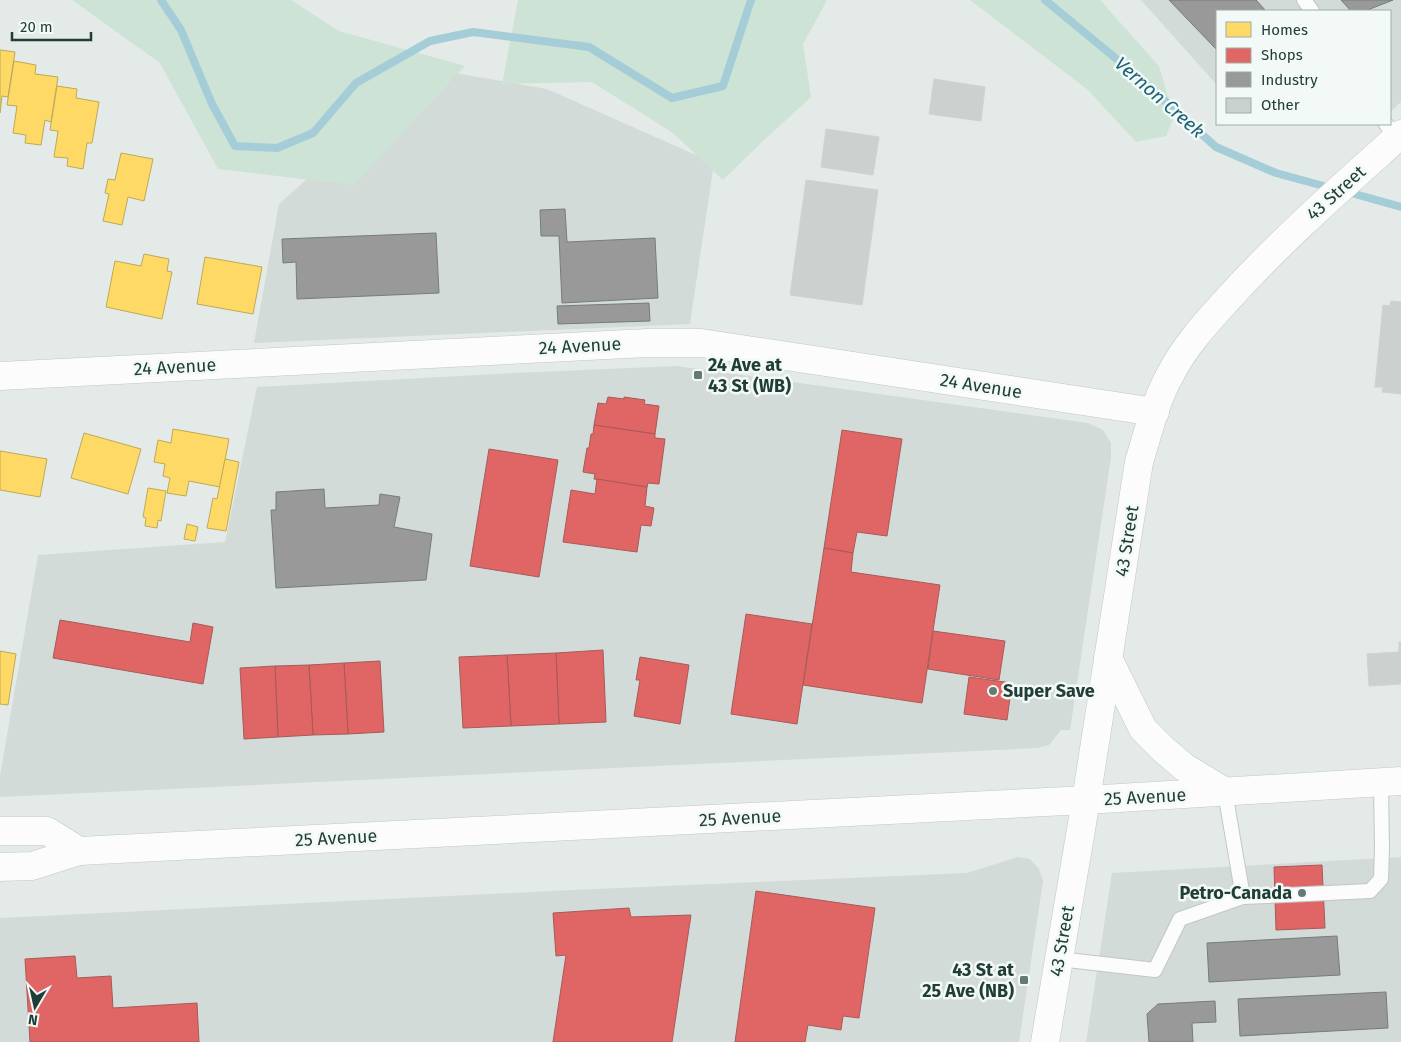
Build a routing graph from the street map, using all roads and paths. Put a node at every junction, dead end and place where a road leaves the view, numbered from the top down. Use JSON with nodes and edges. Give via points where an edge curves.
{"nodes":[{"id":1,"x":1394,"y":132,"type":"edge"},
{"id":2,"x":0,"y":376,"type":"edge"},
{"id":3,"x":1154,"y":412,"type":"junction"},
{"id":4,"x":1108,"y":658,"type":"junction"},
{"id":5,"x":1391,"y":782,"type":"edge"},
{"id":6,"x":1225,"y":792,"type":"junction"},
{"id":7,"x":1086,"y":800,"type":"junction"},
{"id":8,"x":0,"y":831,"type":"edge"},
{"id":9,"x":79,"y":851,"type":"junction"},
{"id":10,"x":0,"y":867,"type":"edge"},
{"id":11,"x":1243,"y":897,"type":"junction"},
{"id":12,"x":1059,"y":958,"type":"junction"},
{"id":13,"x":1045,"y":1042,"type":"edge"}],
"edges":[{"from":1,"to":3,"type":"street","name":"43 Street","via":[[1361,170],[1251,272],[1196,335],[1170,375]]},
{"from":2,"to":3,"type":"street","name":"24 Avenue","via":[[647,343],[701,343]]},
{"from":3,"to":4,"type":"street","name":"43 Street","via":[[1139,462]]},
{"from":4,"to":6,"type":"street","via":[[1143,729],[1184,767]]},
{"from":4,"to":7,"type":"street","name":"43 Street"},
{"from":5,"to":6,"type":"street","name":"25 Avenue"},
{"from":5,"to":11,"type":"lane","via":[[1381,879],[1370,891]]},
{"from":6,"to":7,"type":"street","name":"25 Avenue"},
{"from":6,"to":11,"type":"lane"},
{"from":7,"to":9,"type":"street","name":"25 Avenue"},
{"from":7,"to":12,"type":"street","name":"43 Street"},
{"from":8,"to":9,"type":"street","via":[[47,831]]},
{"from":9,"to":10,"type":"street","name":"25 Avenue","via":[[32,866]]},
{"from":11,"to":12,"type":"lane","via":[[1180,919],[1155,970]]},
{"from":12,"to":13,"type":"street","name":"43 Street"}]}
